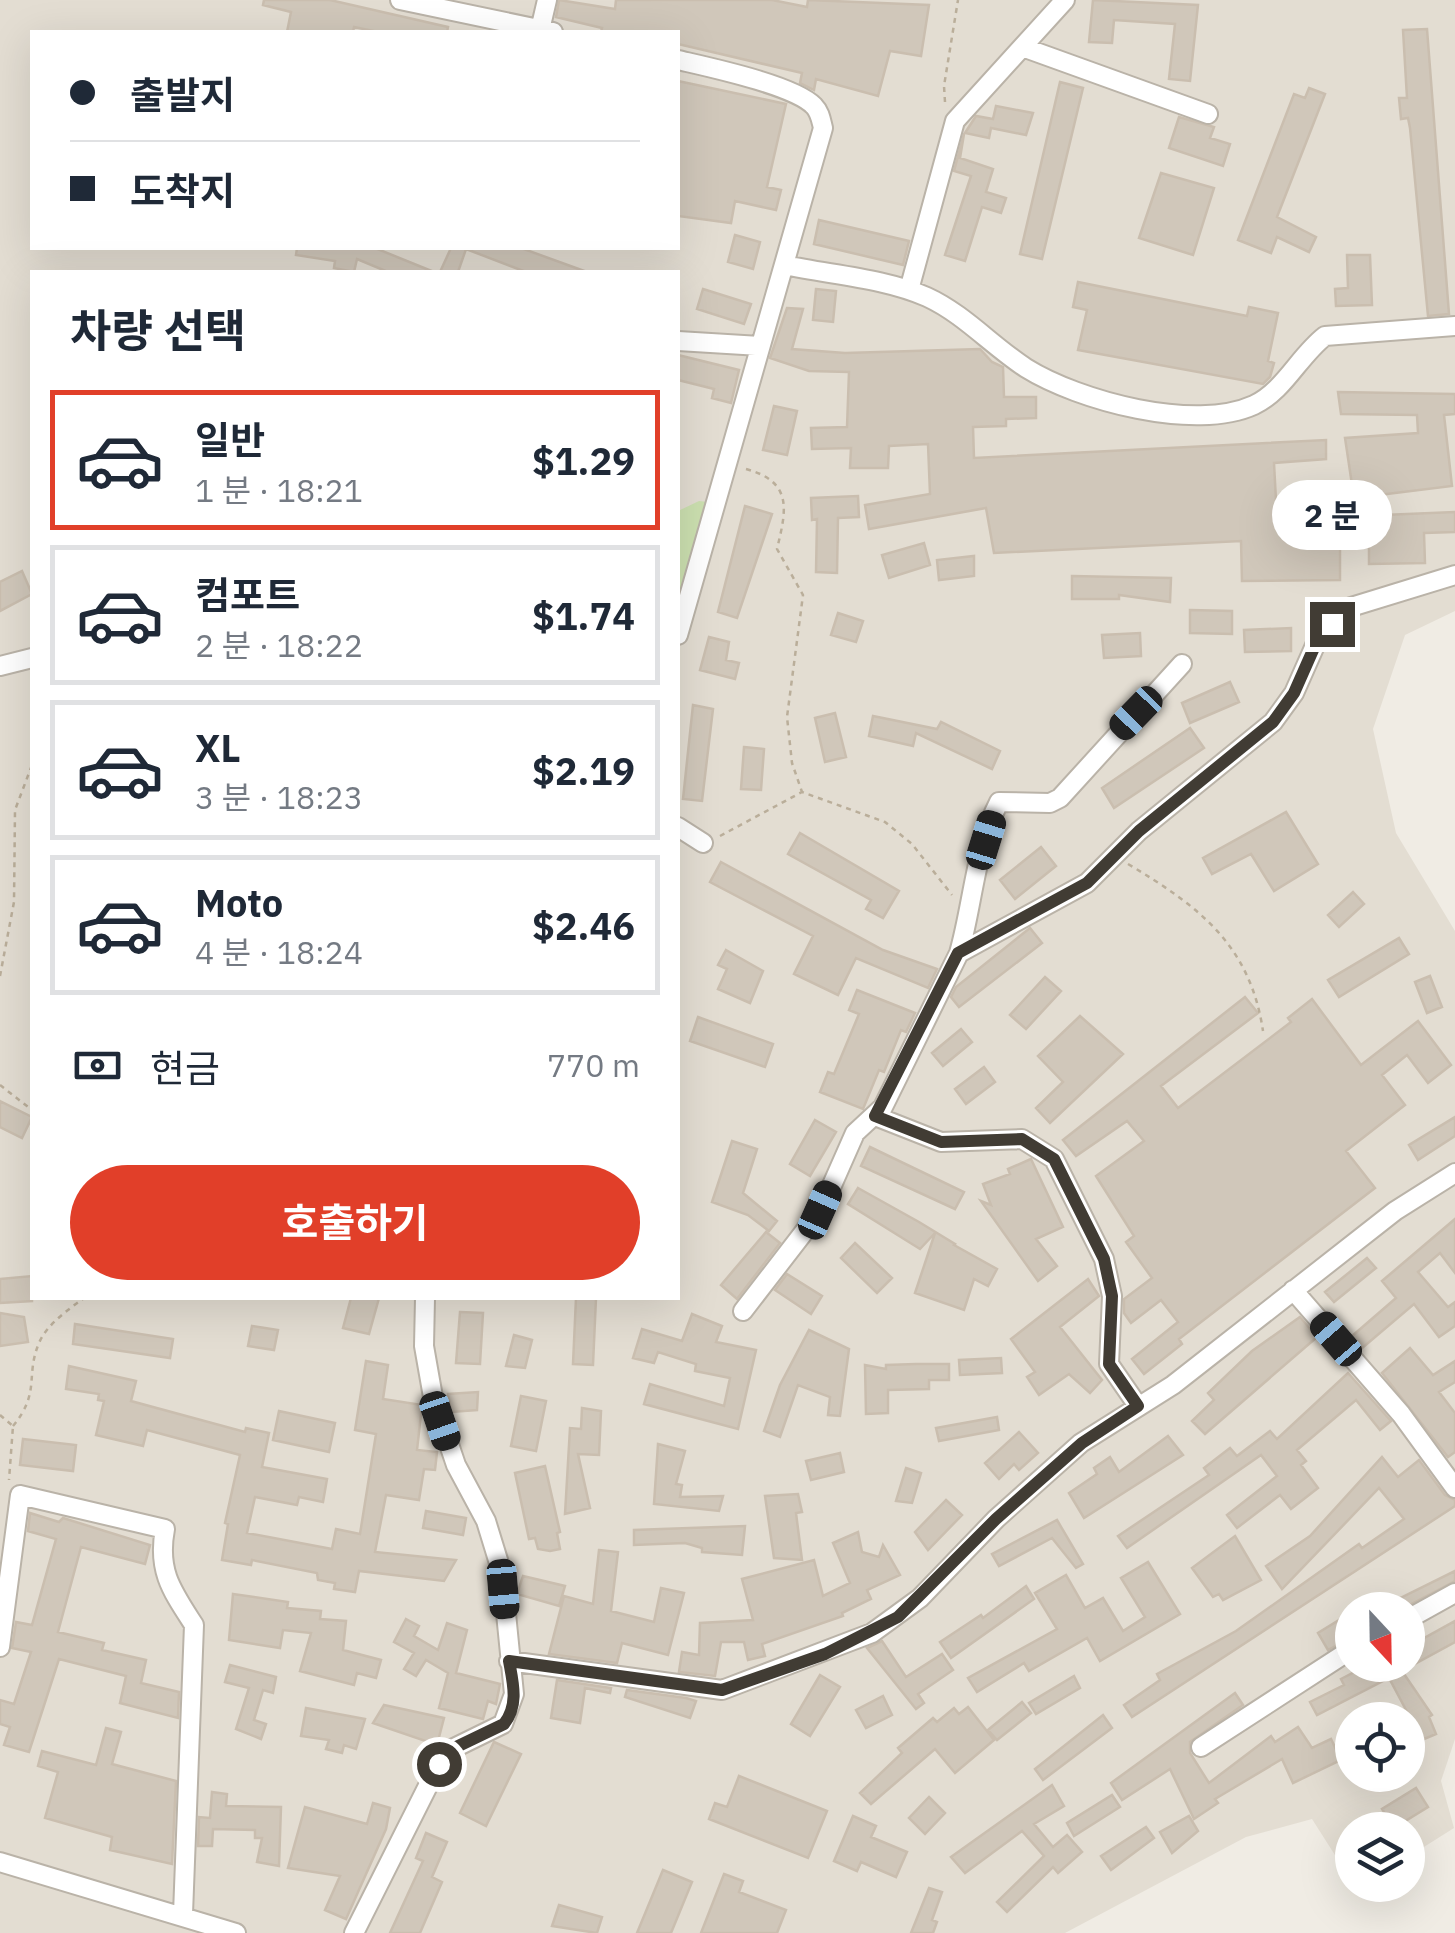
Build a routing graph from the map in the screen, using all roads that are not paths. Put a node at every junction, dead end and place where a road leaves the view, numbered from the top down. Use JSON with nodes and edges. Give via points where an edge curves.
{"nodes":[{"id":1,"x":400,"y":0,"type":"edge"},
{"id":2,"x":547,"y":0,"type":"edge"},
{"id":3,"x":1065,"y":0,"type":"edge"},
{"id":4,"x":541,"y":30,"type":"edge"},
{"id":5,"x":546,"y":30,"type":"edge"},
{"id":6,"x":1024,"y":48,"type":"junction"},
{"id":7,"x":680,"y":60,"type":"edge"},
{"id":8,"x":1208,"y":114,"type":"dead end"},
{"id":9,"x":786,"y":265,"type":"junction"},
{"id":10,"x":908,"y":290,"type":"junction"},
{"id":11,"x":1455,"y":326,"type":"edge"},
{"id":12,"x":680,"y":340,"type":"edge"},
{"id":13,"x":760,"y":346,"type":"junction"},
{"id":14,"x":1455,"y":575,"type":"edge"},
{"id":15,"x":680,"y":628,"type":"edge"},
{"id":16,"x":30,"y":658,"type":"edge"},
{"id":17,"x":1182,"y":664,"type":"dead end"},
{"id":18,"x":0,"y":666,"type":"edge"},
{"id":19,"x":680,"y":829,"type":"edge"},
{"id":20,"x":703,"y":844,"type":"road end"},
{"id":21,"x":958,"y":953,"type":"junction"},
{"id":22,"x":875,"y":1116,"type":"junction"},
{"id":23,"x":1455,"y":1172,"type":"edge"},
{"id":24,"x":1293,"y":1290,"type":"junction"},
{"id":25,"x":425,"y":1300,"type":"edge"},
{"id":26,"x":743,"y":1312,"type":"dead end"},
{"id":27,"x":1138,"y":1406,"type":"junction"},
{"id":28,"x":1455,"y":1488,"type":"edge"},
{"id":29,"x":1455,"y":1592,"type":"edge"},
{"id":30,"x":1425,"y":1609,"type":"edge"},
{"id":31,"x":0,"y":1647,"type":"edge"},
{"id":32,"x":1335,"y":1660,"type":"edge"},
{"id":33,"x":509,"y":1661,"type":"junction"},
{"id":34,"x":1200,"y":1747,"type":"dead end"},
{"id":35,"x":0,"y":1862,"type":"edge"},
{"id":36,"x":183,"y":1914,"type":"junction"},
{"id":37,"x":236,"y":1933,"type":"edge"},
{"id":38,"x":354,"y":1933,"type":"edge"}],
"edges":[{"from":1,"to":4,"type":"street"},
{"from":2,"to":5,"type":"street"},
{"from":3,"to":6,"type":"street"},
{"from":6,"to":8,"type":"street"},
{"from":6,"to":10,"type":"street","via":[[955,121]]},
{"from":7,"to":9,"type":"street","via":[[746,77],[816,107],[822,138]]},
{"from":9,"to":10,"type":"street"},
{"from":9,"to":13,"type":"street"},
{"from":10,"to":11,"type":"street","via":[[1060,385],[1164,414],[1256,404],[1325,336]]},
{"from":12,"to":13,"type":"street"},
{"from":13,"to":15,"type":"street"},
{"from":14,"to":21,"type":"street","via":[[1352,607],[1317,641],[1273,722],[1074,893]]},
{"from":16,"to":18,"type":"street"},
{"from":17,"to":21,"type":"street","via":[[1060,798],[999,802]]},
{"from":19,"to":20,"type":"street"},
{"from":21,"to":22,"type":"street"},
{"from":22,"to":26,"type":"street","via":[[854,1133],[820,1210]]},
{"from":22,"to":27,"type":"street","via":[[941,1142],[1022,1139],[1054,1159],[1104,1259],[1112,1296],[1109,1364]]},
{"from":23,"to":24,"type":"street"},
{"from":24,"to":27,"type":"street"},
{"from":24,"to":28,"type":"street","via":[[1401,1414]]},
{"from":25,"to":33,"type":"street","via":[[433,1397],[497,1554]]},
{"from":27,"to":33,"type":"street","via":[[1067,1456],[898,1617],[825,1654],[722,1690]]},
{"from":29,"to":30,"type":"street"},
{"from":31,"to":36,"type":"street","via":[[20,1495],[164,1529],[163,1572],[194,1626]]},
{"from":32,"to":34,"type":"street"},
{"from":33,"to":38,"type":"street","via":[[510,1717],[450,1750],[439,1764]]},
{"from":35,"to":36,"type":"street"},
{"from":36,"to":37,"type":"street"}]}
